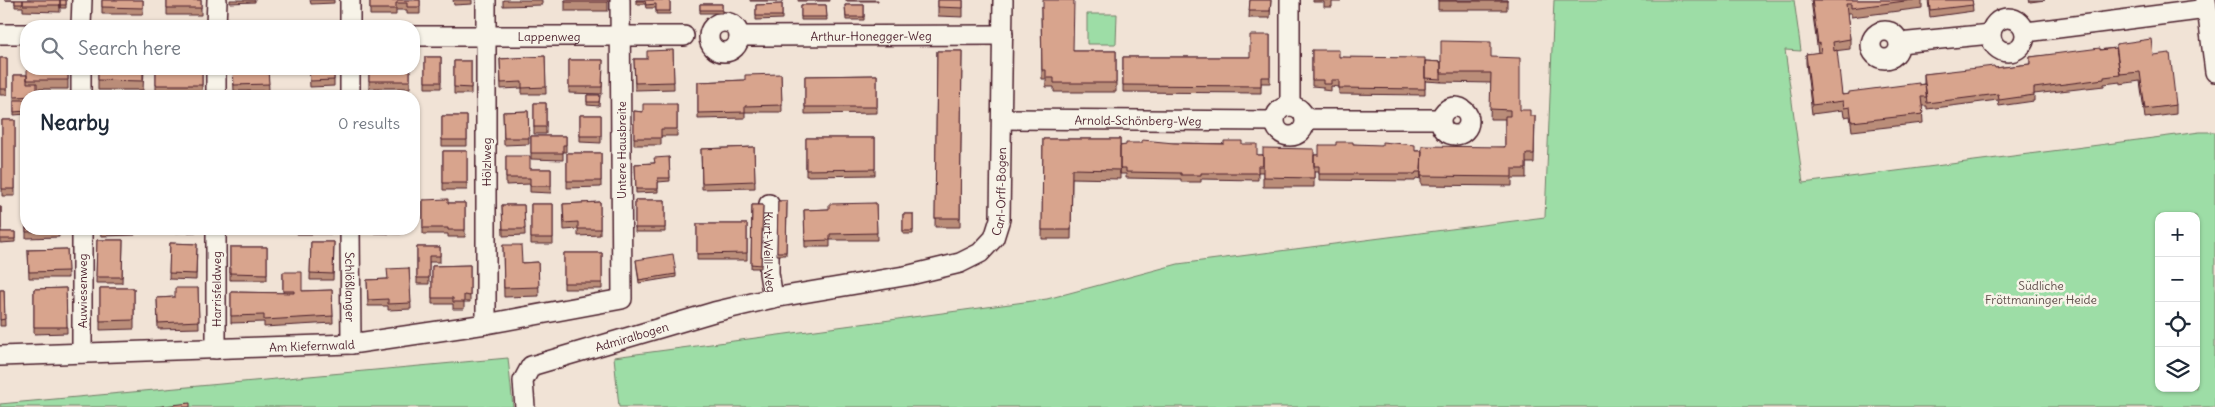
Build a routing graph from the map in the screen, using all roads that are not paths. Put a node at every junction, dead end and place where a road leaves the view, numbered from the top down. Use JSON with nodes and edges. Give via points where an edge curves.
{"nodes":[{"id":1,"x":82,"y":0,"type":"edge"},
{"id":2,"x":217,"y":0,"type":"edge"},
{"id":3,"x":350,"y":0,"type":"edge"},
{"id":4,"x":486,"y":0,"type":"edge"},
{"id":5,"x":620,"y":0,"type":"edge"},
{"id":6,"x":1003,"y":0,"type":"edge"},
{"id":7,"x":1290,"y":0,"type":"edge"},
{"id":8,"x":2207,"y":5,"type":"edge"},
{"id":9,"x":2004,"y":9,"type":"edge"},
{"id":10,"x":81,"y":20,"type":"edge"},
{"id":11,"x":216,"y":20,"type":"edge"},
{"id":12,"x":350,"y":20,"type":"edge"},
{"id":13,"x":2026,"y":32,"type":"junction"},
{"id":14,"x":0,"y":34,"type":"edge"},
{"id":15,"x":20,"y":34,"type":"edge"},
{"id":16,"x":1991,"y":34,"type":"junction"},
{"id":17,"x":1003,"y":35,"type":"junction"},
{"id":18,"x":420,"y":36,"type":"edge"},
{"id":19,"x":684,"y":36,"type":"dead end"},
{"id":20,"x":740,"y":36,"type":"dead end"},
{"id":21,"x":619,"y":37,"type":"junction"},
{"id":22,"x":486,"y":38,"type":"junction"},
{"id":23,"x":1899,"y":43,"type":"dead end"},
{"id":24,"x":2215,"y":72,"type":"edge"},
{"id":25,"x":81,"y":75,"type":"edge"},
{"id":26,"x":216,"y":75,"type":"edge"},
{"id":27,"x":350,"y":75,"type":"edge"},
{"id":28,"x":81,"y":90,"type":"edge"},
{"id":29,"x":216,"y":90,"type":"edge"},
{"id":30,"x":350,"y":90,"type":"edge"},
{"id":31,"x":1290,"y":106,"type":"junction"},
{"id":32,"x":1002,"y":119,"type":"junction"},
{"id":33,"x":1305,"y":119,"type":"junction"},
{"id":34,"x":1440,"y":119,"type":"dead end"},
{"id":35,"x":1274,"y":121,"type":"junction"},
{"id":36,"x":769,"y":204,"type":"dead end"},
{"id":37,"x":82,"y":235,"type":"edge"},
{"id":38,"x":216,"y":235,"type":"edge"},
{"id":39,"x":350,"y":235,"type":"edge"},
{"id":40,"x":773,"y":298,"type":"junction"},
{"id":41,"x":622,"y":299,"type":"joint"},
{"id":42,"x":486,"y":324,"type":"junction"},
{"id":43,"x":351,"y":344,"type":"junction"},
{"id":44,"x":216,"y":349,"type":"junction"},
{"id":45,"x":82,"y":353,"type":"junction"},
{"id":46,"x":0,"y":356,"type":"edge"},
{"id":47,"x":525,"y":407,"type":"edge"}],
"edges":[{"from":1,"to":10,"type":"street"},
{"from":2,"to":11,"type":"street"},
{"from":3,"to":12,"type":"street"},
{"from":4,"to":22,"type":"street","name":"Hölzlweg"},
{"from":5,"to":21,"type":"street","name":"Untere Hausbreite"},
{"from":6,"to":17,"type":"street","name":"Carl-Orff-Bogen"},
{"from":7,"to":31,"type":"street"},
{"from":8,"to":13,"type":"street"},
{"from":8,"to":24,"type":"street"},
{"from":9,"to":13,"type":"street"},
{"from":9,"to":16,"type":"street"},
{"from":13,"to":16,"type":"street","via":[[2020,48],[2009,52],[1994,45]]},
{"from":14,"to":15,"type":"street"},
{"from":16,"to":23,"type":"street"},
{"from":17,"to":20,"type":"street","name":"Arthur-Honegger-Weg"},
{"from":17,"to":32,"type":"street","name":"Carl-Orff-Bogen"},
{"from":18,"to":22,"type":"street","name":"Lappenweg"},
{"from":19,"to":21,"type":"street","name":"Lappenweg"},
{"from":21,"to":22,"type":"street","name":"Lappenweg"},
{"from":21,"to":41,"type":"street","name":"Untere Hausbreite"},
{"from":22,"to":42,"type":"street","name":"Hölzlweg"},
{"from":25,"to":28,"type":"street"},
{"from":26,"to":29,"type":"street"},
{"from":27,"to":30,"type":"street"},
{"from":31,"to":33,"type":"street","via":[[1300,110]]},
{"from":31,"to":35,"type":"street","via":[[1278,112]]},
{"from":32,"to":35,"type":"street","name":"Arnold-Schönberg-Weg"},
{"from":32,"to":40,"type":"street","name":"Carl-Orff-Bogen","via":[[1000,219],[994,238],[980,253],[960,263],[910,274]]},
{"from":33,"to":34,"type":"street"},
{"from":33,"to":35,"type":"street","via":[[1300,133],[1290,137],[1281,134]]},
{"from":36,"to":40,"type":"street","name":"Kurt-Weill-Weg","via":[[768,273]]},
{"from":37,"to":45,"type":"street","name":"Auwiesenweg"},
{"from":38,"to":44,"type":"street","name":"Harrisfeldweg"},
{"from":39,"to":43,"type":"street","name":"Schlößlanger"},
{"from":40,"to":47,"type":"street","name":"Admiralbogen","via":[[694,317],[531,366],[523,381]]},
{"from":41,"to":42,"type":"street","name":"Am Kiefernwald"},
{"from":42,"to":43,"type":"street","name":"Am Kiefernwald"},
{"from":43,"to":44,"type":"street","name":"Am Kiefernwald"},
{"from":44,"to":45,"type":"street","name":"Am Kiefernwald"},
{"from":45,"to":46,"type":"street","name":"Am Kiefernwald"}]}
